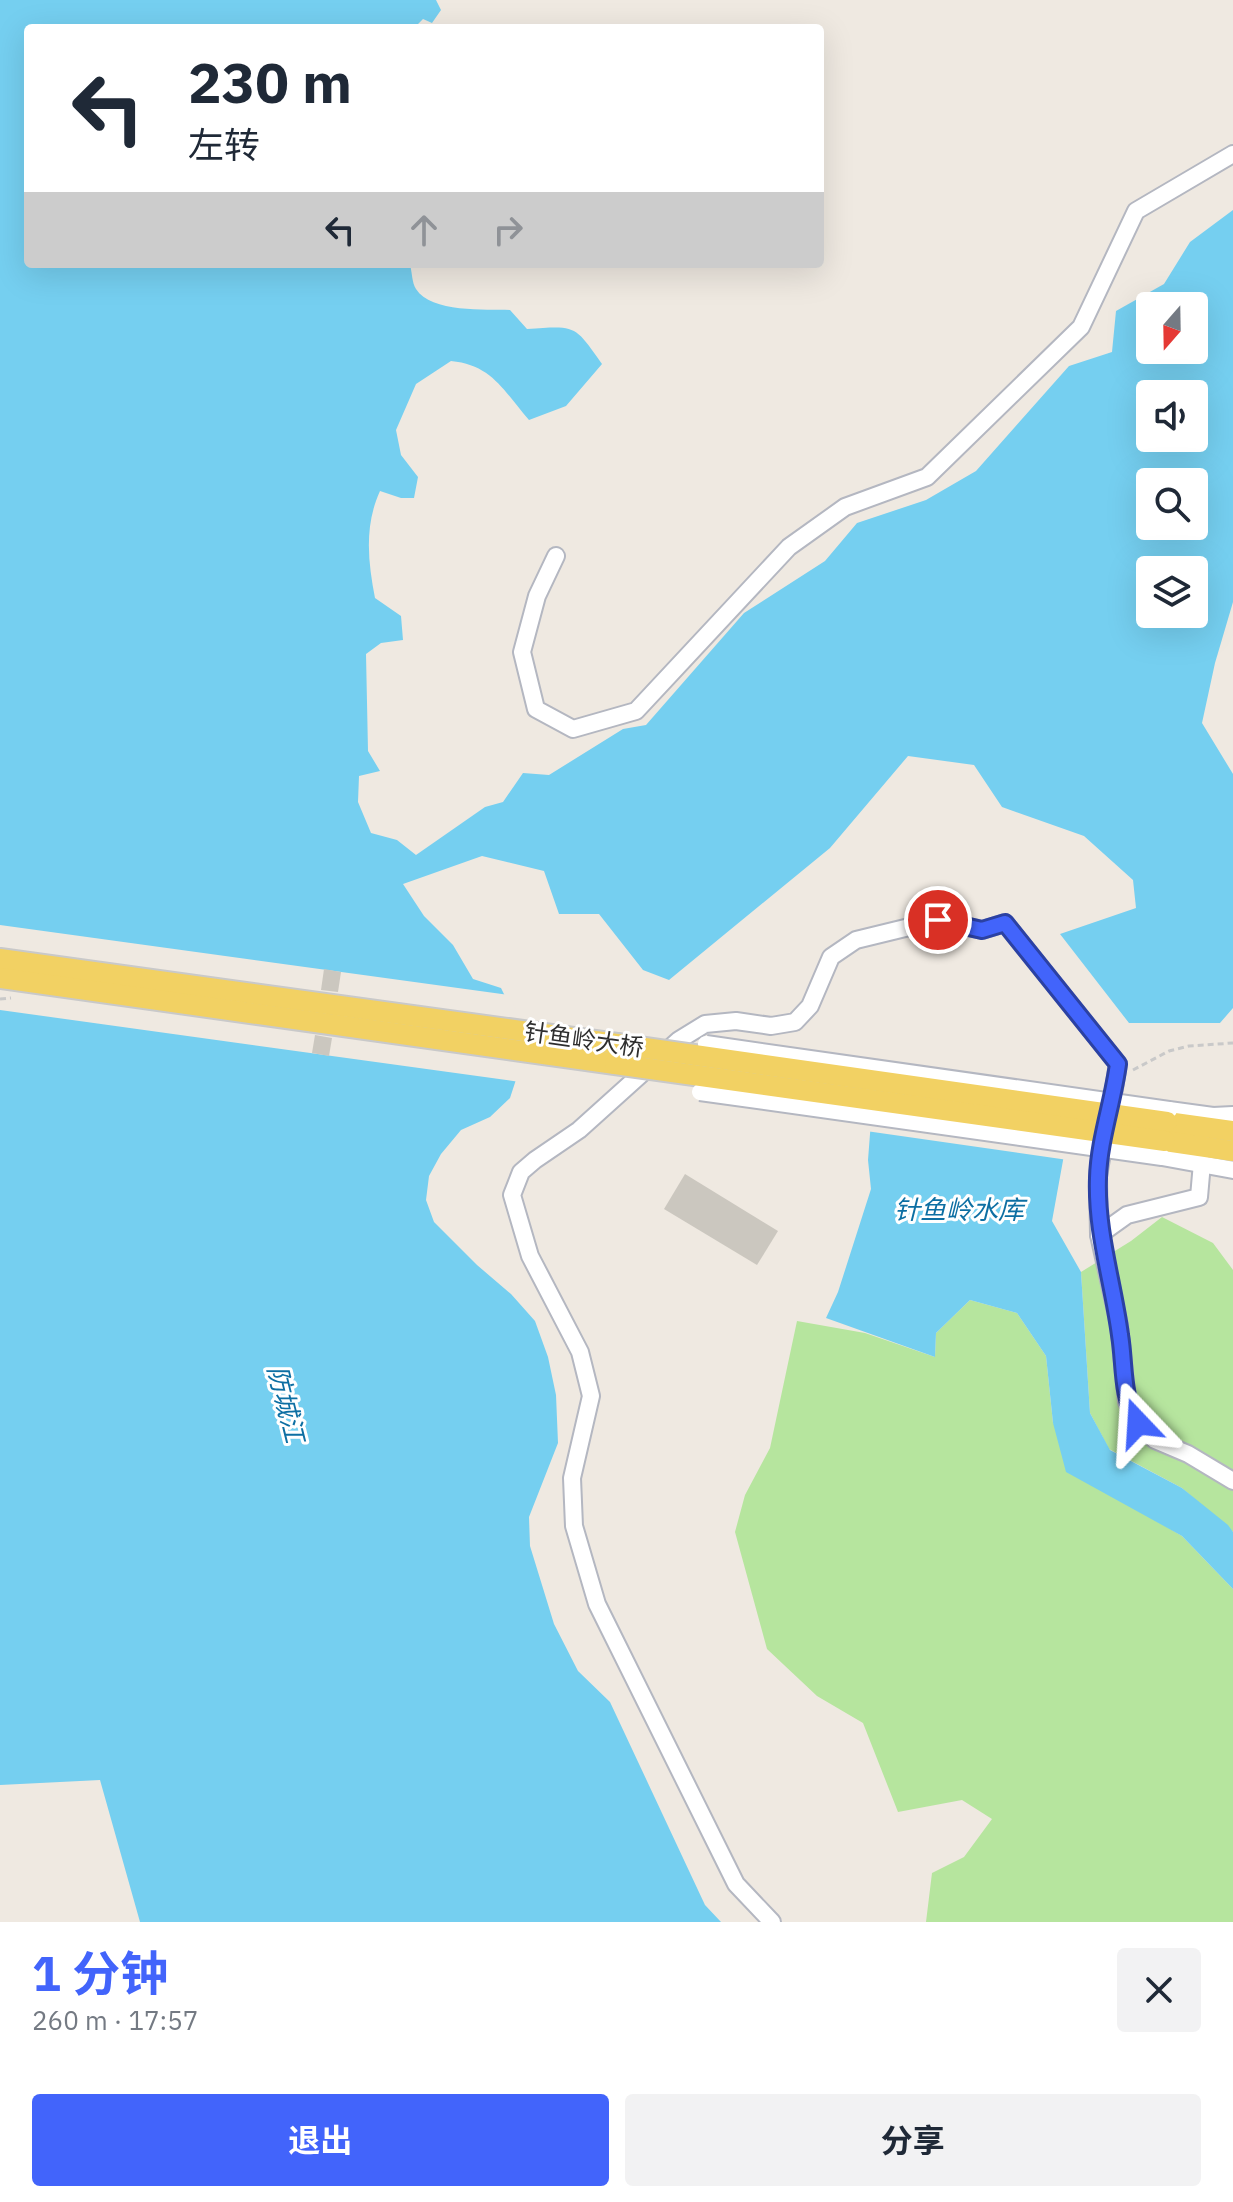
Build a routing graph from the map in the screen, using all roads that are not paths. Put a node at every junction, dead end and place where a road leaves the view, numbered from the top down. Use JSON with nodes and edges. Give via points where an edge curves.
{"nodes":[{"id":1,"x":1233,"y":154,"type":"edge"},
{"id":2,"x":556,"y":556,"type":"dead end"},
{"id":3,"x":0,"y":959,"type":"edge"},
{"id":4,"x":0,"y":978,"type":"edge"},
{"id":5,"x":706,"y":1044,"type":"dead end"},
{"id":6,"x":700,"y":1092,"type":"dead end"},
{"id":7,"x":1233,"y":1115,"type":"edge"},
{"id":8,"x":1233,"y":1131,"type":"edge"},
{"id":9,"x":1166,"y":1132,"type":"junction"},
{"id":10,"x":1233,"y":1151,"type":"edge"},
{"id":11,"x":1202,"y":1163,"type":"junction"},
{"id":12,"x":1233,"y":1170,"type":"edge"},
{"id":13,"x":1099,"y":1235,"type":"junction"},
{"id":14,"x":1233,"y":1481,"type":"edge"},
{"id":15,"x":772,"y":1922,"type":"edge"}],
"edges":[{"from":1,"to":2,"type":"street","via":[[1136,211],[1081,327],[976,432],[927,477],[845,507],[789,547],[636,711],[573,729],[536,709],[522,652],[537,596]]},
{"from":3,"to":9,"type":"main road","name":"针鱼岭大桥","bridge":true},
{"from":4,"to":9,"type":"main road","name":"针鱼岭大桥","bridge":true},
{"from":5,"to":9,"type":"street","bridge":true},
{"from":6,"to":9,"type":"street","bridge":true},
{"from":7,"to":9,"type":"street"},
{"from":8,"to":9,"type":"main road"},
{"from":9,"to":10,"type":"main road"},
{"from":9,"to":11,"type":"street"},
{"from":11,"to":12,"type":"street"},
{"from":11,"to":13,"type":"street","via":[[1199,1197],[1127,1215]]},
{"from":13,"to":14,"type":"street","via":[[1131,1413],[1155,1440]]},
{"from":13,"to":15,"type":"street","via":[[1098,1176],[1118,1064],[1005,923],[982,930],[938,920],[856,940],[831,957],[810,1006],[795,1022],[705,1024],[521,1172],[512,1195],[530,1256],[580,1352],[591,1396],[572,1478],[574,1526],[597,1604],[736,1884]]}]}
